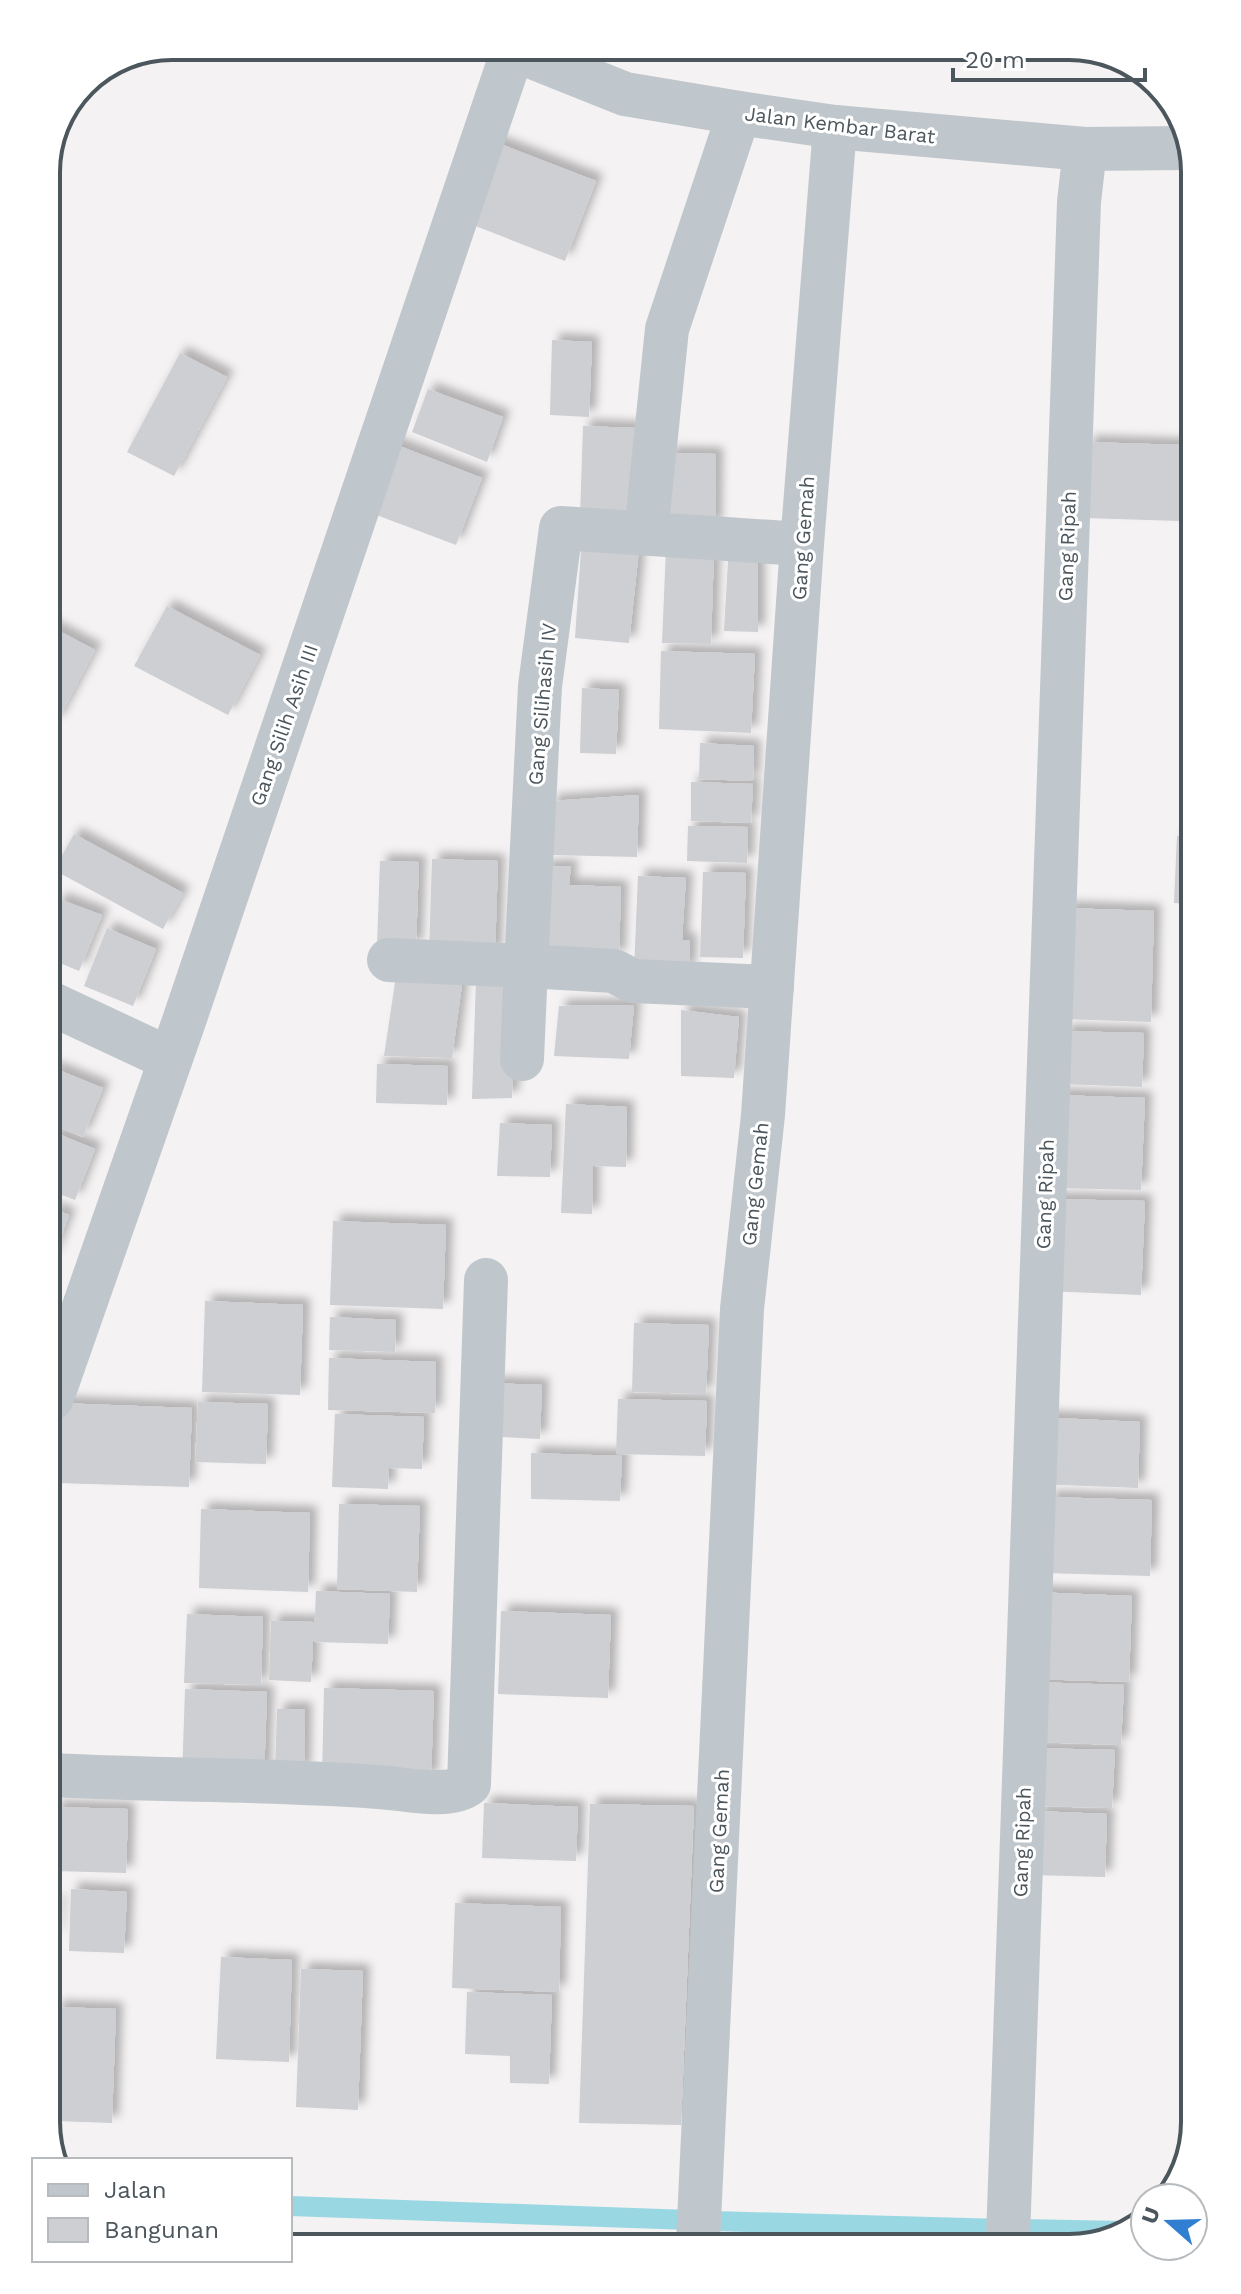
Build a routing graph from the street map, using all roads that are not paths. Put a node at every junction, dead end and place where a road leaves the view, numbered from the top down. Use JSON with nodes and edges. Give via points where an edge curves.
{"nodes":[{"id":1,"x":505,"y":60,"type":"edge"},
{"id":2,"x":539,"y":60,"type":"edge"},
{"id":3,"x":739,"y":113,"type":"junction"},
{"id":4,"x":835,"y":127,"type":"junction"},
{"id":5,"x":1178,"y":148,"type":"edge"},
{"id":6,"x":1085,"y":149,"type":"junction"},
{"id":7,"x":646,"y":533,"type":"junction"},
{"id":8,"x":802,"y":544,"type":"junction"},
{"id":9,"x":389,"y":960,"type":"dead end"},
{"id":10,"x":526,"y":966,"type":"junction"},
{"id":11,"x":772,"y":987,"type":"junction"},
{"id":12,"x":60,"y":1008,"type":"edge"},
{"id":13,"x":170,"y":1059,"type":"junction"},
{"id":14,"x":522,"y":1059,"type":"dead end"},
{"id":15,"x":486,"y":1280,"type":"dead end"},
{"id":16,"x":60,"y":1375,"type":"edge"},
{"id":17,"x":60,"y":1775,"type":"edge"},
{"id":18,"x":698,"y":2234,"type":"edge"},
{"id":19,"x":1008,"y":2234,"type":"edge"}],
"edges":[{"from":1,"to":13,"type":"street","name":"Gang Silih Asih III"},
{"from":2,"to":3,"type":"street","name":"Jalan Kembar Barat","via":[[625,94]]},
{"from":3,"to":4,"type":"street","name":"Jalan Kembar Barat"},
{"from":3,"to":7,"type":"street","via":[[667,329]]},
{"from":4,"to":6,"type":"street","name":"Jalan Kembar Barat"},
{"from":4,"to":8,"type":"street","name":"Gang Gemah"},
{"from":5,"to":6,"type":"street","name":"Jalan Kembar Barat"},
{"from":6,"to":19,"type":"street","name":"Gang Ripah","via":[[1079,202]]},
{"from":7,"to":8,"type":"street","name":"Gang Silihasih IV"},
{"from":7,"to":10,"type":"street","name":"Gang Silihasih IV","via":[[561,528],[540,686]]},
{"from":8,"to":11,"type":"street","name":"Gang Gemah"},
{"from":9,"to":10,"type":"street"},
{"from":10,"to":11,"type":"street","via":[[614,971],[633,981]]},
{"from":10,"to":14,"type":"street","name":"Gang Silihasih IV"},
{"from":11,"to":18,"type":"street","name":"Gang Gemah","via":[[742,1309]]},
{"from":12,"to":13,"type":"street"},
{"from":13,"to":16,"type":"street","name":"Gang Silih Asih III"},
{"from":15,"to":17,"type":"street","via":[[469,1784],[448,1791]]}]}
